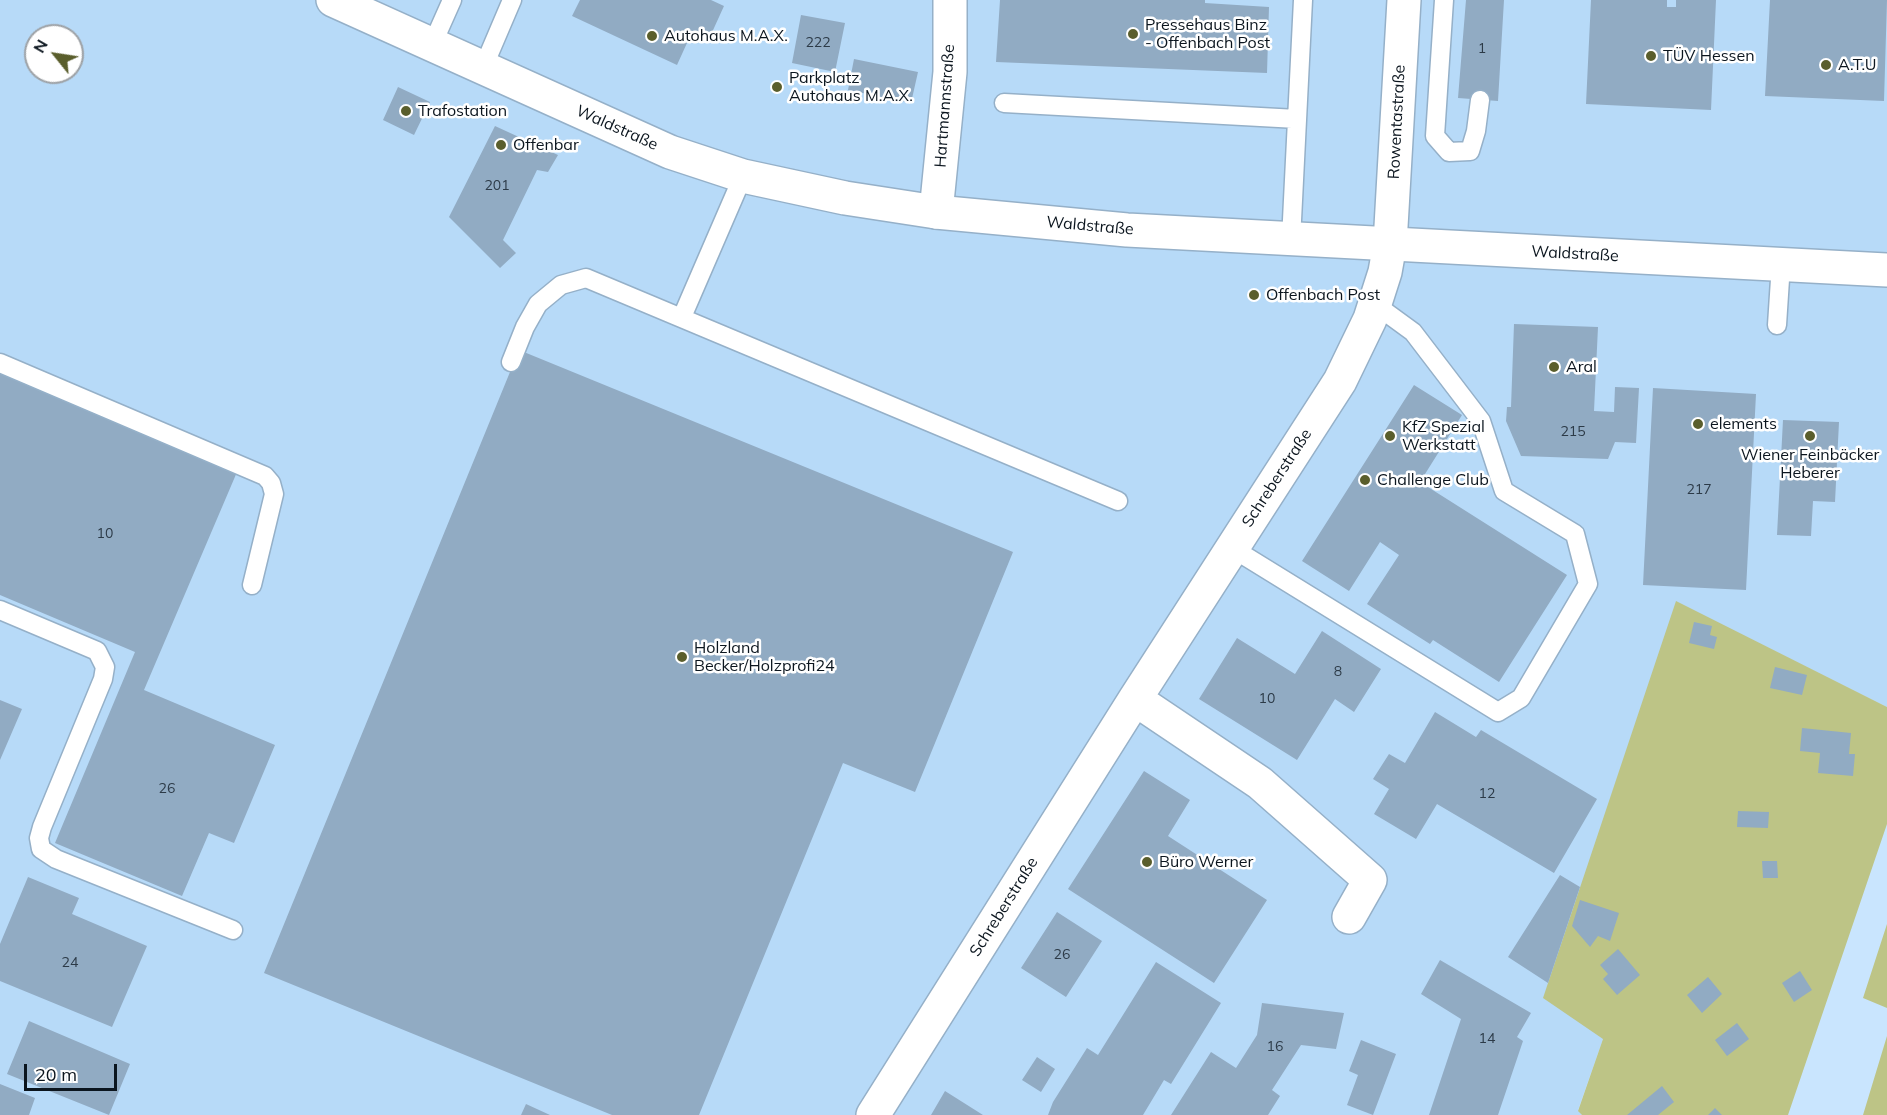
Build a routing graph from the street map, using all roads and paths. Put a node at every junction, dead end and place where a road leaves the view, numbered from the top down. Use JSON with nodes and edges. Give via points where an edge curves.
{"nodes":[{"id":1,"x":333,"y":0,"type":"edge"},
{"id":2,"x":452,"y":0,"type":"edge"},
{"id":3,"x":512,"y":0,"type":"edge"},
{"id":4,"x":950,"y":0,"type":"edge"},
{"id":5,"x":1303,"y":0,"type":"edge"},
{"id":6,"x":1404,"y":0,"type":"edge"},
{"id":7,"x":1444,"y":0,"type":"edge"},
{"id":8,"x":432,"y":45,"type":"junction"},
{"id":9,"x":483,"y":68,"type":"junction"},
{"id":10,"x":1480,"y":100,"type":"dead end"},
{"id":11,"x":1004,"y":103,"type":"dead end"},
{"id":12,"x":1297,"y":118,"type":"junction"},
{"id":13,"x":743,"y":176,"type":"junction"},
{"id":14,"x":936,"y":212,"type":"junction"},
{"id":15,"x":1291,"y":240,"type":"junction"},
{"id":16,"x":1390,"y":244,"type":"junction"},
{"id":17,"x":1781,"y":264,"type":"junction"},
{"id":18,"x":1887,"y":270,"type":"edge"},
{"id":19,"x":1376,"y":305,"type":"junction"},
{"id":20,"x":682,"y":317,"type":"junction"},
{"id":21,"x":1777,"y":325,"type":"dead end"},
{"id":22,"x":510,"y":362,"type":"dead end"},
{"id":23,"x":0,"y":363,"type":"edge"},
{"id":24,"x":1118,"y":501,"type":"dead end"},
{"id":25,"x":1232,"y":548,"type":"junction"},
{"id":26,"x":252,"y":585,"type":"dead end"},
{"id":27,"x":0,"y":610,"type":"edge"},
{"id":28,"x":1135,"y":699,"type":"junction"},
{"id":29,"x":1349,"y":917,"type":"dead end"},
{"id":30,"x":233,"y":930,"type":"dead end"},
{"id":31,"x":873,"y":1115,"type":"edge"}],
"edges":[{"from":1,"to":8,"type":"street","name":"Waldstraße"},
{"from":2,"to":8,"type":"lane"},
{"from":3,"to":9,"type":"lane"},
{"from":4,"to":14,"type":"street","name":"Hartmannstraße","via":[[950,72]]},
{"from":5,"to":12,"type":"lane"},
{"from":6,"to":16,"type":"street","name":"Rowentastraße"},
{"from":7,"to":10,"type":"lane","via":[[1435,136],[1449,152],[1470,152]]},
{"from":8,"to":9,"type":"street","name":"Waldstraße"},
{"from":9,"to":13,"type":"street","name":"Waldstraße","via":[[670,152]]},
{"from":11,"to":12,"type":"lane"},
{"from":12,"to":15,"type":"lane"},
{"from":13,"to":14,"type":"street","name":"Waldstraße","via":[[800,190]]},
{"from":13,"to":20,"type":"lane"},
{"from":14,"to":15,"type":"street","name":"Waldstraße"},
{"from":15,"to":16,"type":"street","name":"Waldstraße"},
{"from":16,"to":17,"type":"street","name":"Waldstraße"},
{"from":16,"to":19,"type":"street","name":"Schreberstraße"},
{"from":17,"to":18,"type":"street","name":"Waldstraße"},
{"from":17,"to":21,"type":"lane"},
{"from":19,"to":25,"type":"street","name":"Schreberstraße","via":[[1340,381]]},
{"from":19,"to":25,"type":"lane","via":[[1413,332],[1481,421],[1504,491],[1575,534],[1588,584],[1521,698],[1498,712]]},
{"from":20,"to":22,"type":"lane","via":[[586,278],[569,282],[538,304]]},
{"from":20,"to":24,"type":"lane"},
{"from":23,"to":26,"type":"lane","via":[[265,476],[272,483],[274,494]]},
{"from":25,"to":28,"type":"street","name":"Schreberstraße"},
{"from":27,"to":30,"type":"lane","via":[[97,651],[105,667],[42,827],[41,849],[56,859]]},
{"from":28,"to":29,"type":"street","via":[[1260,783],[1370,880]]},
{"from":28,"to":31,"type":"street","name":"Schreberstraße"}]}
